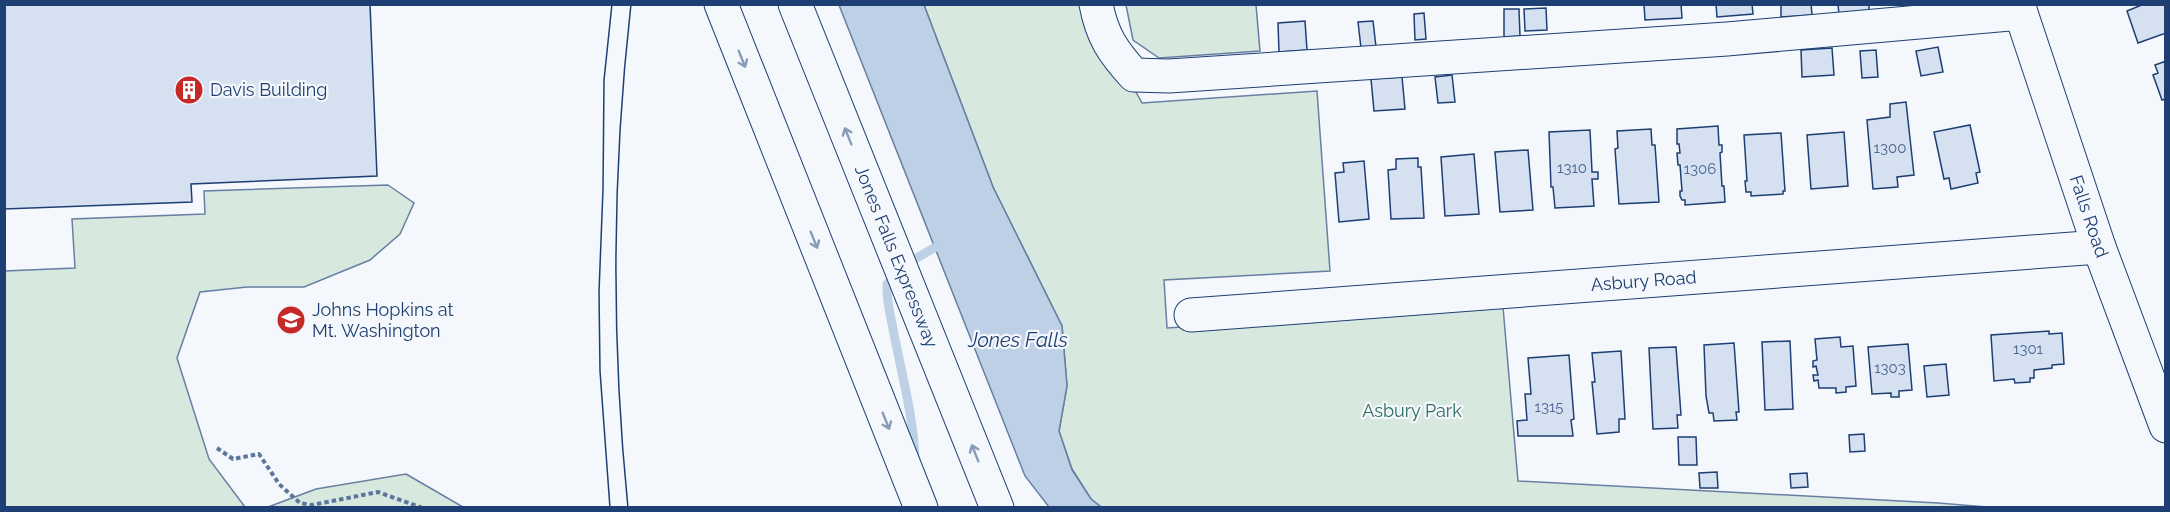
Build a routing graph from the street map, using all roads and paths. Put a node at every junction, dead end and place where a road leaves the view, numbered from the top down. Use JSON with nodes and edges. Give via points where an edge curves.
{"nodes":[{"id":1,"x":721,"y":4,"type":"edge"},
{"id":2,"x":795,"y":4,"type":"edge"},
{"id":3,"x":1096,"y":4,"type":"edge"},
{"id":4,"x":2019,"y":9,"type":"edge"},
{"id":5,"x":2099,"y":247,"type":"junction"},
{"id":6,"x":1191,"y":315,"type":"dead end"},
{"id":7,"x":2166,"y":426,"type":"edge"},
{"id":8,"x":217,"y":448,"type":"dead end"},
{"id":9,"x":423,"y":507,"type":"edge"},
{"id":10,"x":921,"y":507,"type":"edge"},
{"id":11,"x":997,"y":507,"type":"edge"}],
"edges":[{"from":1,"to":10,"type":"main road","one_way":true},
{"from":11,"to":2,"type":"main road","name":"Jones Falls Expressway","one_way":true},
{"from":3,"to":4,"type":"main road","via":[[1099,21],[1114,53],[1134,75],[1169,76],[1727,39]]},
{"from":4,"to":5,"type":"main road","name":"Falls Road"},
{"from":5,"to":6,"type":"main road","name":"Asbury Road"},
{"from":5,"to":7,"type":"main road","name":"Falls Road"},
{"from":8,"to":9,"type":"path","via":[[233,459],[259,454],[279,484],[300,503],[312,506],[378,492]]}]}
